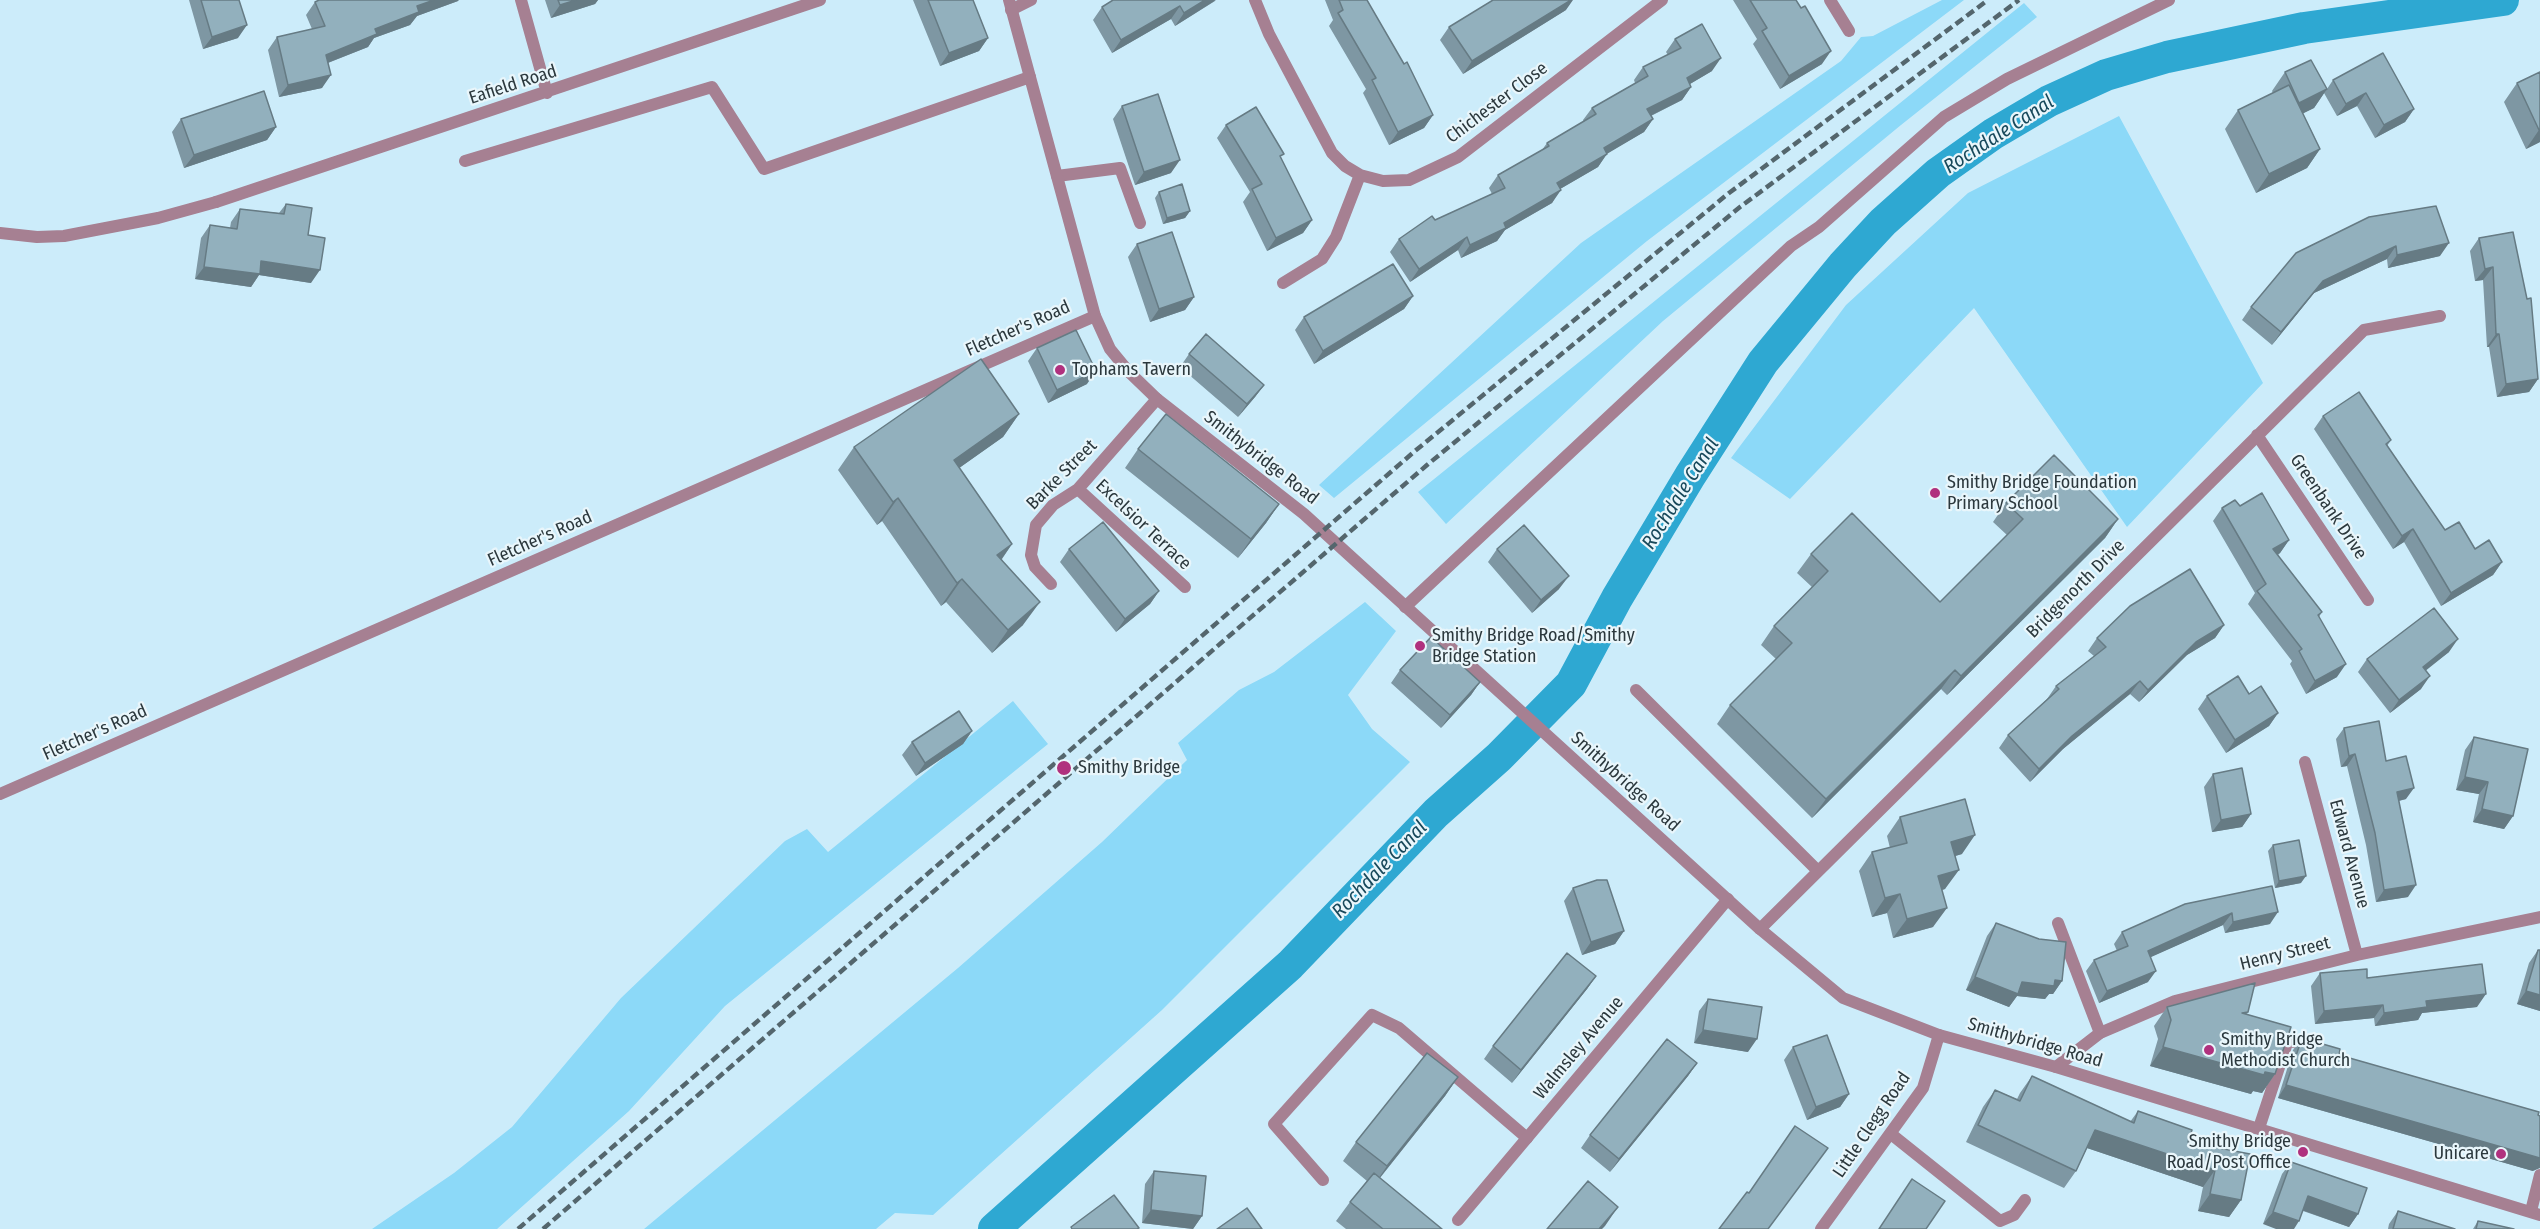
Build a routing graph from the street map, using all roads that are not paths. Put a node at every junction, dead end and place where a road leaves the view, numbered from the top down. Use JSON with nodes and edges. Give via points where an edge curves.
{"nodes":[{"id":1,"x":521,"y":0,"type":"edge"},
{"id":2,"x":820,"y":0,"type":"edge"},
{"id":3,"x":1031,"y":0,"type":"edge"},
{"id":4,"x":1255,"y":0,"type":"edge"},
{"id":5,"x":1662,"y":0,"type":"edge"},
{"id":6,"x":1830,"y":0,"type":"edge"},
{"id":7,"x":2169,"y":0,"type":"edge"},
{"id":8,"x":1010,"y":5,"type":"edge"},
{"id":9,"x":1848,"y":31,"type":"dead end"},
{"id":10,"x":1030,"y":77,"type":"junction"},
{"id":11,"x":547,"y":93,"type":"junction"},
{"id":12,"x":465,"y":161,"type":"dead end"},
{"id":13,"x":1360,"y":175,"type":"junction"},
{"id":14,"x":1057,"y":177,"type":"junction"},
{"id":15,"x":1140,"y":223,"type":"dead end"},
{"id":16,"x":0,"y":233,"type":"edge"},
{"id":17,"x":1283,"y":283,"type":"dead end"},
{"id":18,"x":2440,"y":315,"type":"dead end"},
{"id":19,"x":1095,"y":316,"type":"junction"},
{"id":20,"x":1157,"y":399,"type":"junction"},
{"id":21,"x":2257,"y":435,"type":"junction"},
{"id":22,"x":1078,"y":489,"type":"junction"},
{"id":23,"x":1051,"y":585,"type":"dead end"},
{"id":24,"x":1185,"y":587,"type":"dead end"},
{"id":25,"x":2368,"y":600,"type":"dead end"},
{"id":26,"x":1405,"y":607,"type":"junction"},
{"id":27,"x":1636,"y":690,"type":"dead end"},
{"id":28,"x":2305,"y":762,"type":"dead end"},
{"id":29,"x":0,"y":794,"type":"edge"},
{"id":30,"x":1817,"y":870,"type":"junction"},
{"id":31,"x":1728,"y":899,"type":"junction"},
{"id":32,"x":2540,"y":917,"type":"edge"},
{"id":33,"x":2058,"y":923,"type":"dead end"},
{"id":34,"x":1760,"y":929,"type":"junction"},
{"id":35,"x":2357,"y":955,"type":"junction"},
{"id":36,"x":2100,"y":1033,"type":"junction"},
{"id":37,"x":1939,"y":1035,"type":"junction"},
{"id":38,"x":2331,"y":1053,"type":"edge"},
{"id":39,"x":2056,"y":1067,"type":"junction"},
{"id":40,"x":2259,"y":1128,"type":"junction"},
{"id":41,"x":1890,"y":1134,"type":"junction"},
{"id":42,"x":1527,"y":1138,"type":"junction"},
{"id":43,"x":2540,"y":1175,"type":"edge"},
{"id":44,"x":1323,"y":1180,"type":"dead end"},
{"id":45,"x":2025,"y":1200,"type":"dead end"},
{"id":46,"x":2535,"y":1213,"type":"edge"},
{"id":47,"x":1458,"y":1220,"type":"dead end"},
{"id":48,"x":1821,"y":1229,"type":"edge"}],
"edges":[{"from":1,"to":11,"type":"street"},
{"from":2,"to":11,"type":"street","name":"Eafield Road"},
{"from":3,"to":8,"type":"street"},
{"from":4,"to":13,"type":"street","name":"Chichester Close","via":[[1332,153]]},
{"from":5,"to":13,"type":"street","name":"Chichester Close","via":[[1458,157],[1410,180],[1383,181]]},
{"from":6,"to":9,"type":"street"},
{"from":7,"to":26,"type":"street","via":[[2026,70],[1944,117],[1819,227],[1791,246]]},
{"from":8,"to":10,"type":"street","name":"Smithybridge Road"},
{"from":10,"to":12,"type":"street","via":[[764,169],[712,87]]},
{"from":10,"to":14,"type":"street","name":"Smithybridge Road"},
{"from":11,"to":16,"type":"street","name":"Eafield Road","via":[[158,218],[64,236]]},
{"from":13,"to":17,"type":"street","via":[[1322,259]]},
{"from":14,"to":15,"type":"street","via":[[1120,168]]},
{"from":14,"to":19,"type":"street","name":"Smithybridge Road"},
{"from":18,"to":21,"type":"street","name":"Bridgenorth Drive","via":[[2364,330]]},
{"from":19,"to":20,"type":"street","name":"Smithybridge Road","via":[[1110,349]]},
{"from":19,"to":29,"type":"street","name":"Fletcher's Road"},
{"from":20,"to":22,"type":"street","name":"Barke Street"},
{"from":20,"to":26,"type":"street","name":"Smithybridge Road","via":[[1304,514]]},
{"from":21,"to":25,"type":"street","name":"Greenbank Drive"},
{"from":21,"to":30,"type":"street","name":"Bridgenorth Drive"},
{"from":22,"to":23,"type":"street","name":"Barke Street","via":[[1053,505],[1036,525],[1031,555],[1035,567]]},
{"from":22,"to":24,"type":"street","name":"Excelsior Terrace"},
{"from":26,"to":31,"type":"street","name":"Smithybridge Road"},
{"from":27,"to":30,"type":"street"},
{"from":28,"to":35,"type":"street","name":"Edward Avenue"},
{"from":30,"to":34,"type":"street","name":"Bridgenorth Drive"},
{"from":31,"to":34,"type":"street","name":"Smithybridge Road"},
{"from":31,"to":42,"type":"street","name":"Walmsley Avenue"},
{"from":32,"to":35,"type":"street","name":"Henry Street"},
{"from":33,"to":36,"type":"street"},
{"from":34,"to":37,"type":"street","name":"Smithybridge Road","via":[[1843,998]]},
{"from":35,"to":36,"type":"street","name":"Henry Street","via":[[2175,1001]]},
{"from":36,"to":39,"type":"street","name":"Henry Street"},
{"from":37,"to":39,"type":"street","name":"Smithybridge Road"},
{"from":37,"to":41,"type":"street","name":"Little Clegg Road","via":[[1923,1088]]},
{"from":38,"to":40,"type":"street","via":[[2288,1040]]},
{"from":39,"to":40,"type":"street","name":"Smithybridge Road"},
{"from":40,"to":46,"type":"street","name":"Smithybridge Road"},
{"from":41,"to":45,"type":"street","via":[[2000,1221],[2013,1215]]},
{"from":41,"to":48,"type":"street","name":"Little Clegg Road"},
{"from":42,"to":44,"type":"street","via":[[1400,1029],[1372,1016],[1274,1124]]},
{"from":42,"to":47,"type":"street","name":"Walmsley Avenue"},
{"from":43,"to":46,"type":"street"}]}
